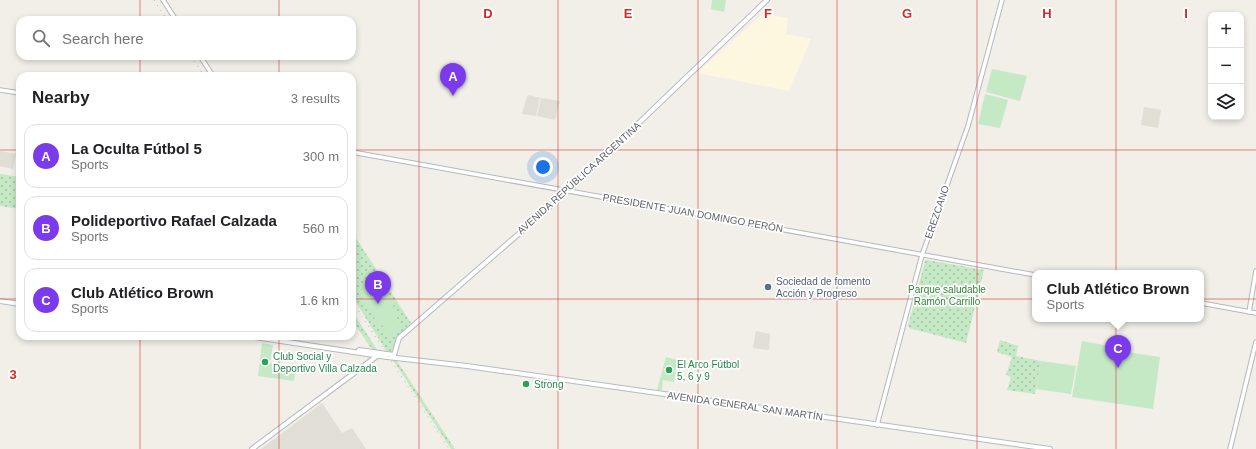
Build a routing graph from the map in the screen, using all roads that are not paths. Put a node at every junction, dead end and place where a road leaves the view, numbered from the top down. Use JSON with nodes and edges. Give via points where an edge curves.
{"nodes":[{"id":1,"x":163,"y":0,"type":"edge"},
{"id":2,"x":767,"y":0,"type":"edge"},
{"id":3,"x":1002,"y":0,"type":"edge"},
{"id":4,"x":173,"y":16,"type":"edge"},
{"id":5,"x":203,"y":60,"type":"edge"},
{"id":6,"x":210,"y":72,"type":"edge"},
{"id":7,"x":0,"y":90,"type":"edge"},
{"id":8,"x":16,"y":92,"type":"edge"},
{"id":9,"x":356,"y":153,"type":"edge"},
{"id":10,"x":568,"y":190,"type":"junction"},
{"id":11,"x":922,"y":255,"type":"junction"},
{"id":12,"x":1256,"y":271,"type":"edge"},
{"id":13,"x":1032,"y":273,"type":"edge"},
{"id":14,"x":0,"y":301,"type":"edge"},
{"id":15,"x":16,"y":303,"type":"edge"},
{"id":16,"x":1204,"y":304,"type":"edge"},
{"id":17,"x":1249,"y":312,"type":"junction"},
{"id":18,"x":1256,"y":313,"type":"edge"},
{"id":19,"x":275,"y":340,"type":"edge"},
{"id":20,"x":1256,"y":342,"type":"edge"},
{"id":21,"x":336,"y":349,"type":"junction"},
{"id":22,"x":394,"y":355,"type":"junction"},
{"id":23,"x":377,"y":356,"type":"junction"},
{"id":24,"x":440,"y":362,"type":"junction"},
{"id":25,"x":877,"y":425,"type":"junction"},
{"id":26,"x":252,"y":449,"type":"edge"},
{"id":27,"x":1050,"y":449,"type":"edge"},
{"id":28,"x":1230,"y":449,"type":"edge"}],
"edges":[{"from":1,"to":4,"type":"street"},
{"from":2,"to":10,"type":"main road","name":"AVENIDA REPÚBLICA ARGENTINA"},
{"from":3,"to":11,"type":"street","name":"EREZCANO","via":[[969,123]]},
{"from":5,"to":6,"type":"street"},
{"from":7,"to":8,"type":"street"},
{"from":9,"to":10,"type":"street","name":"PRESIDENTE JUAN DOMINGO PERÓN"},
{"from":10,"to":11,"type":"street","name":"PRESIDENTE JUAN DOMINGO PERÓN"},
{"from":10,"to":22,"type":"main road","name":"AVENIDA REPÚBLICA ARGENTINA","via":[[399,338]]},
{"from":11,"to":13,"type":"street","name":"PRESIDENTE JUAN DOMINGO PERÓN"},
{"from":11,"to":25,"type":"street","name":"EREZCANO"},
{"from":12,"to":17,"type":"street"},
{"from":14,"to":15,"type":"main road"},
{"from":16,"to":17,"type":"street"},
{"from":17,"to":18,"type":"street"},
{"from":19,"to":21,"type":"main road","name":"AVENIDA GENERAL SAN MARTÍN"},
{"from":20,"to":28,"type":"street"},
{"from":21,"to":22,"type":"main road","name":"AVENIDA GENERAL SAN MARTÍN"},
{"from":21,"to":23,"type":"main road","name":"AVENIDA GENERAL SAN MARTÍN"},
{"from":22,"to":24,"type":"main road","name":"AVENIDA GENERAL SAN MARTÍN"},
{"from":23,"to":24,"type":"main road","name":"AVENIDA GENERAL SAN MARTÍN"},
{"from":23,"to":26,"type":"main road"},
{"from":24,"to":25,"type":"main road","name":"AVENIDA GENERAL SAN MARTÍN"},
{"from":25,"to":27,"type":"main road","name":"AVENIDA GENERAL SAN MARTÍN"}]}
